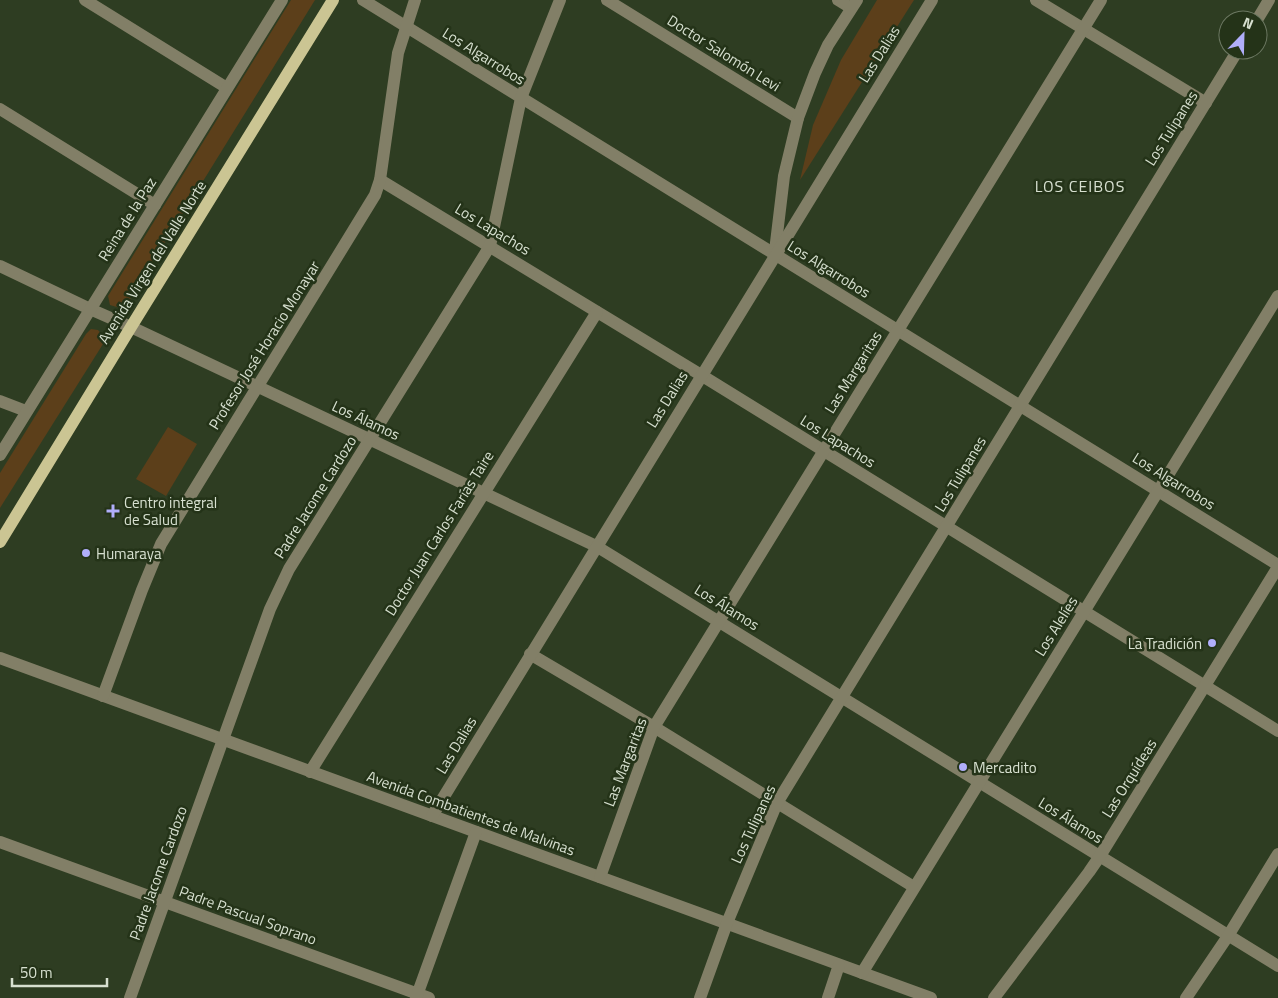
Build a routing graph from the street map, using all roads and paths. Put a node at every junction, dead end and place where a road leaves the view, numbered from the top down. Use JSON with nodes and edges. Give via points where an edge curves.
{"nodes":[{"id":1,"x":85,"y":0,"type":"edge"},
{"id":2,"x":282,"y":0,"type":"edge"},
{"id":3,"x":333,"y":0,"type":"edge"},
{"id":4,"x":363,"y":0,"type":"edge"},
{"id":5,"x":415,"y":0,"type":"edge"},
{"id":6,"x":560,"y":0,"type":"edge"},
{"id":7,"x":607,"y":0,"type":"edge"},
{"id":8,"x":838,"y":0,"type":"edge"},
{"id":9,"x":932,"y":0,"type":"edge"},
{"id":10,"x":1036,"y":0,"type":"edge"},
{"id":11,"x":1101,"y":0,"type":"edge"},
{"id":12,"x":854,"y":4,"type":"edge"},
{"id":13,"x":406,"y":26,"type":"junction"},
{"id":14,"x":1083,"y":29,"type":"junction"},
{"id":15,"x":1232,"y":60,"type":"edge"},
{"id":16,"x":227,"y":88,"type":"junction"},
{"id":17,"x":521,"y":98,"type":"junction"},
{"id":18,"x":1206,"y":103,"type":"junction"},
{"id":19,"x":0,"y":109,"type":"edge"},
{"id":20,"x":798,"y":118,"type":"junction"},
{"id":21,"x":380,"y":180,"type":"junction"},
{"id":22,"x":155,"y":205,"type":"junction"},
{"id":23,"x":490,"y":246,"type":"junction"},
{"id":24,"x":775,"y":255,"type":"junction"},
{"id":25,"x":0,"y":266,"type":"edge"},
{"id":26,"x":1278,"y":296,"type":"edge"},
{"id":27,"x":90,"y":310,"type":"junction"},
{"id":28,"x":597,"y":312,"type":"junction"},
{"id":29,"x":131,"y":327,"type":"junction"},
{"id":30,"x":898,"y":330,"type":"junction"},
{"id":31,"x":701,"y":375,"type":"junction"},
{"id":32,"x":258,"y":386,"type":"junction"},
{"id":33,"x":0,"y":401,"type":"edge"},
{"id":34,"x":1020,"y":406,"type":"junction"},
{"id":35,"x":26,"y":411,"type":"junction"},
{"id":36,"x":371,"y":440,"type":"junction"},
{"id":37,"x":824,"y":451,"type":"junction"},
{"id":38,"x":0,"y":454,"type":"edge"},
{"id":39,"x":1158,"y":491,"type":"junction"},
{"id":40,"x":483,"y":493,"type":"junction"},
{"id":41,"x":946,"y":527,"type":"junction"},
{"id":42,"x":2,"y":535,"type":"edge"},
{"id":43,"x":596,"y":546,"type":"junction"},
{"id":44,"x":1278,"y":566,"type":"edge"},
{"id":45,"x":1084,"y":611,"type":"junction"},
{"id":46,"x":719,"y":621,"type":"junction"},
{"id":47,"x":530,"y":654,"type":"junction"},
{"id":48,"x":0,"y":658,"type":"edge"},
{"id":49,"x":1205,"y":686,"type":"junction"},
{"id":50,"x":103,"y":696,"type":"junction"},
{"id":51,"x":842,"y":697,"type":"junction"},
{"id":52,"x":654,"y":727,"type":"junction"},
{"id":53,"x":1278,"y":731,"type":"edge"},
{"id":54,"x":224,"y":740,"type":"junction"},
{"id":55,"x":310,"y":772,"type":"junction"},
{"id":56,"x":979,"y":782,"type":"junction"},
{"id":57,"x":777,"y":803,"type":"junction"},
{"id":58,"x":432,"y":816,"type":"junction"},
{"id":59,"x":476,"y":832,"type":"junction"},
{"id":60,"x":0,"y":842,"type":"edge"},
{"id":61,"x":1278,"y":854,"type":"edge"},
{"id":62,"x":1100,"y":856,"type":"junction"},
{"id":63,"x":600,"y":877,"type":"junction"},
{"id":64,"x":914,"y":887,"type":"junction"},
{"id":65,"x":165,"y":902,"type":"junction"},
{"id":66,"x":727,"y":924,"type":"junction"},
{"id":67,"x":1228,"y":936,"type":"junction"},
{"id":68,"x":839,"y":964,"type":"junction"},
{"id":69,"x":1278,"y":966,"type":"edge"},
{"id":70,"x":862,"y":973,"type":"junction"},
{"id":71,"x":421,"y":997,"type":"edge"},
{"id":72,"x":130,"y":998,"type":"edge"},
{"id":73,"x":700,"y":998,"type":"edge"},
{"id":74,"x":828,"y":998,"type":"edge"},
{"id":75,"x":931,"y":998,"type":"edge"},
{"id":76,"x":994,"y":998,"type":"edge"},
{"id":77,"x":1186,"y":998,"type":"edge"}],
"edges":[{"from":1,"to":16,"type":"street"},
{"from":2,"to":16,"type":"street","name":"Reina de la Paz"},
{"from":3,"to":29,"type":"main road","name":"Avenida Virgen del Valle Norte"},
{"from":4,"to":13,"type":"street","name":"Los Algarrobos"},
{"from":5,"to":13,"type":"street","name":"Profesor José Horacio Monayar"},
{"from":6,"to":17,"type":"street","name":"Padre Jacome Cardozo"},
{"from":7,"to":20,"type":"street","name":"Doctor Salomón Levi"},
{"from":8,"to":12,"type":"street"},
{"from":9,"to":24,"type":"street","name":"Las Dalias"},
{"from":10,"to":14,"type":"street"},
{"from":11,"to":14,"type":"street","name":"Las Margaritas"},
{"from":12,"to":20,"type":"street","via":[[828,45]]},
{"from":13,"to":17,"type":"street","name":"Los Algarrobos"},
{"from":13,"to":21,"type":"street","name":"Profesor José Horacio Monayar","via":[[398,53]]},
{"from":14,"to":18,"type":"street"},
{"from":14,"to":30,"type":"street","name":"Las Margaritas"},
{"from":15,"to":18,"type":"street","name":"Los Tulipanes"},
{"from":16,"to":22,"type":"street","name":"Reina de la Paz"},
{"from":17,"to":23,"type":"street","name":"Padre Jacome Cardozo"},
{"from":17,"to":24,"type":"street","name":"Los Algarrobos"},
{"from":18,"to":34,"type":"street","name":"Los Tulipanes"},
{"from":19,"to":22,"type":"street"},
{"from":20,"to":24,"type":"street","via":[[784,176]]},
{"from":21,"to":23,"type":"street","name":"Los Lapachos"},
{"from":21,"to":32,"type":"street","name":"Profesor José Horacio Monayar","via":[[375,195]]},
{"from":22,"to":27,"type":"street","name":"Reina de la Paz"},
{"from":23,"to":28,"type":"street","name":"Los Lapachos"},
{"from":23,"to":36,"type":"street","name":"Padre Jacome Cardozo"},
{"from":24,"to":30,"type":"street","name":"Los Algarrobos"},
{"from":24,"to":31,"type":"street","name":"Las Dalias"},
{"from":25,"to":27,"type":"street","name":"Los Álamos"},
{"from":26,"to":39,"type":"street","name":"Los Alelíes"},
{"from":27,"to":29,"type":"street","name":"Los Álamos"},
{"from":27,"to":35,"type":"street","name":"Reina de la Paz"},
{"from":28,"to":31,"type":"street","name":"Los Lapachos"},
{"from":28,"to":40,"type":"street","name":"Doctor Juan Carlos Farías Taire"},
{"from":29,"to":32,"type":"street","name":"Los Álamos"},
{"from":29,"to":42,"type":"main road","name":"Avenida Virgen del Valle Norte"},
{"from":30,"to":34,"type":"street","name":"Los Algarrobos"},
{"from":30,"to":37,"type":"street","name":"Las Margaritas"},
{"from":31,"to":37,"type":"street","name":"Los Lapachos"},
{"from":31,"to":43,"type":"street","name":"Las Dalias"},
{"from":32,"to":36,"type":"street","name":"Los Álamos"},
{"from":32,"to":50,"type":"street","name":"Profesor José Horacio Monayar","via":[[161,544]]},
{"from":33,"to":35,"type":"street"},
{"from":34,"to":39,"type":"street","name":"Los Algarrobos"},
{"from":34,"to":41,"type":"street","name":"Los Tulipanes"},
{"from":35,"to":38,"type":"street","name":"Reina de la Paz"},
{"from":36,"to":40,"type":"street","name":"Los Álamos"},
{"from":36,"to":54,"type":"street","name":"Padre Jacome Cardozo","via":[[286,577],[270,609]]},
{"from":37,"to":41,"type":"street","name":"Los Lapachos"},
{"from":37,"to":46,"type":"street","name":"Las Margaritas"},
{"from":39,"to":44,"type":"street","name":"Los Algarrobos"},
{"from":39,"to":45,"type":"street","name":"Los Alelíes"},
{"from":40,"to":43,"type":"street","name":"Los Álamos"},
{"from":40,"to":55,"type":"street","name":"Doctor Juan Carlos Farías Taire"},
{"from":41,"to":45,"type":"street","name":"Los Lapachos"},
{"from":41,"to":51,"type":"street","name":"Los Tulipanes"},
{"from":43,"to":46,"type":"street","name":"Los Álamos"},
{"from":43,"to":47,"type":"street","name":"Las Dalias"},
{"from":44,"to":49,"type":"street","name":"Las Orquídeas"},
{"from":45,"to":49,"type":"street","name":"Los Lapachos"},
{"from":45,"to":56,"type":"street","name":"Los Alelíes"},
{"from":46,"to":51,"type":"street","name":"Los Álamos"},
{"from":46,"to":52,"type":"street","name":"Las Margaritas"},
{"from":47,"to":52,"type":"street"},
{"from":47,"to":58,"type":"street","name":"Las Dalias"},
{"from":48,"to":50,"type":"street","name":"Avenida Combatientes de Malvinas"},
{"from":49,"to":53,"type":"street","name":"Los Lapachos"},
{"from":49,"to":62,"type":"street","name":"Las Orquídeas"},
{"from":50,"to":54,"type":"street","name":"Avenida Combatientes de Malvinas"},
{"from":51,"to":56,"type":"street","name":"Los Álamos"},
{"from":51,"to":57,"type":"street","name":"Los Tulipanes"},
{"from":52,"to":57,"type":"street"},
{"from":52,"to":63,"type":"street","name":"Las Margaritas"},
{"from":54,"to":55,"type":"street","name":"Avenida Combatientes de Malvinas"},
{"from":54,"to":65,"type":"street","name":"Padre Jacome Cardozo"},
{"from":55,"to":58,"type":"street","name":"Avenida Combatientes de Malvinas"},
{"from":56,"to":62,"type":"street","name":"Los Álamos"},
{"from":56,"to":64,"type":"street","name":"Los Alelíes"},
{"from":57,"to":64,"type":"street"},
{"from":57,"to":66,"type":"street","name":"Los Tulipanes"},
{"from":58,"to":59,"type":"street","name":"Avenida Combatientes de Malvinas"},
{"from":59,"to":63,"type":"street","name":"Avenida Combatientes de Malvinas"},
{"from":59,"to":71,"type":"street"},
{"from":60,"to":65,"type":"street","name":"Padre Pascual Soprano"},
{"from":61,"to":67,"type":"street"},
{"from":62,"to":67,"type":"street","name":"Los Álamos"},
{"from":62,"to":76,"type":"street","name":"Las Orquídeas"},
{"from":63,"to":66,"type":"street","name":"Avenida Combatientes de Malvinas"},
{"from":64,"to":70,"type":"street","name":"Los Alelíes"},
{"from":65,"to":71,"type":"street","name":"Padre Pascual Soprano"},
{"from":65,"to":72,"type":"street","name":"Padre Jacome Cardozo"},
{"from":66,"to":68,"type":"street","name":"Avenida Combatientes de Malvinas"},
{"from":66,"to":73,"type":"street","name":"Los Tulipanes"},
{"from":67,"to":69,"type":"street","name":"Los Álamos"},
{"from":67,"to":77,"type":"street"},
{"from":68,"to":70,"type":"street","name":"Avenida Combatientes de Malvinas"},
{"from":68,"to":74,"type":"street"},
{"from":70,"to":75,"type":"street","name":"Avenida Combatientes de Malvinas"}]}
